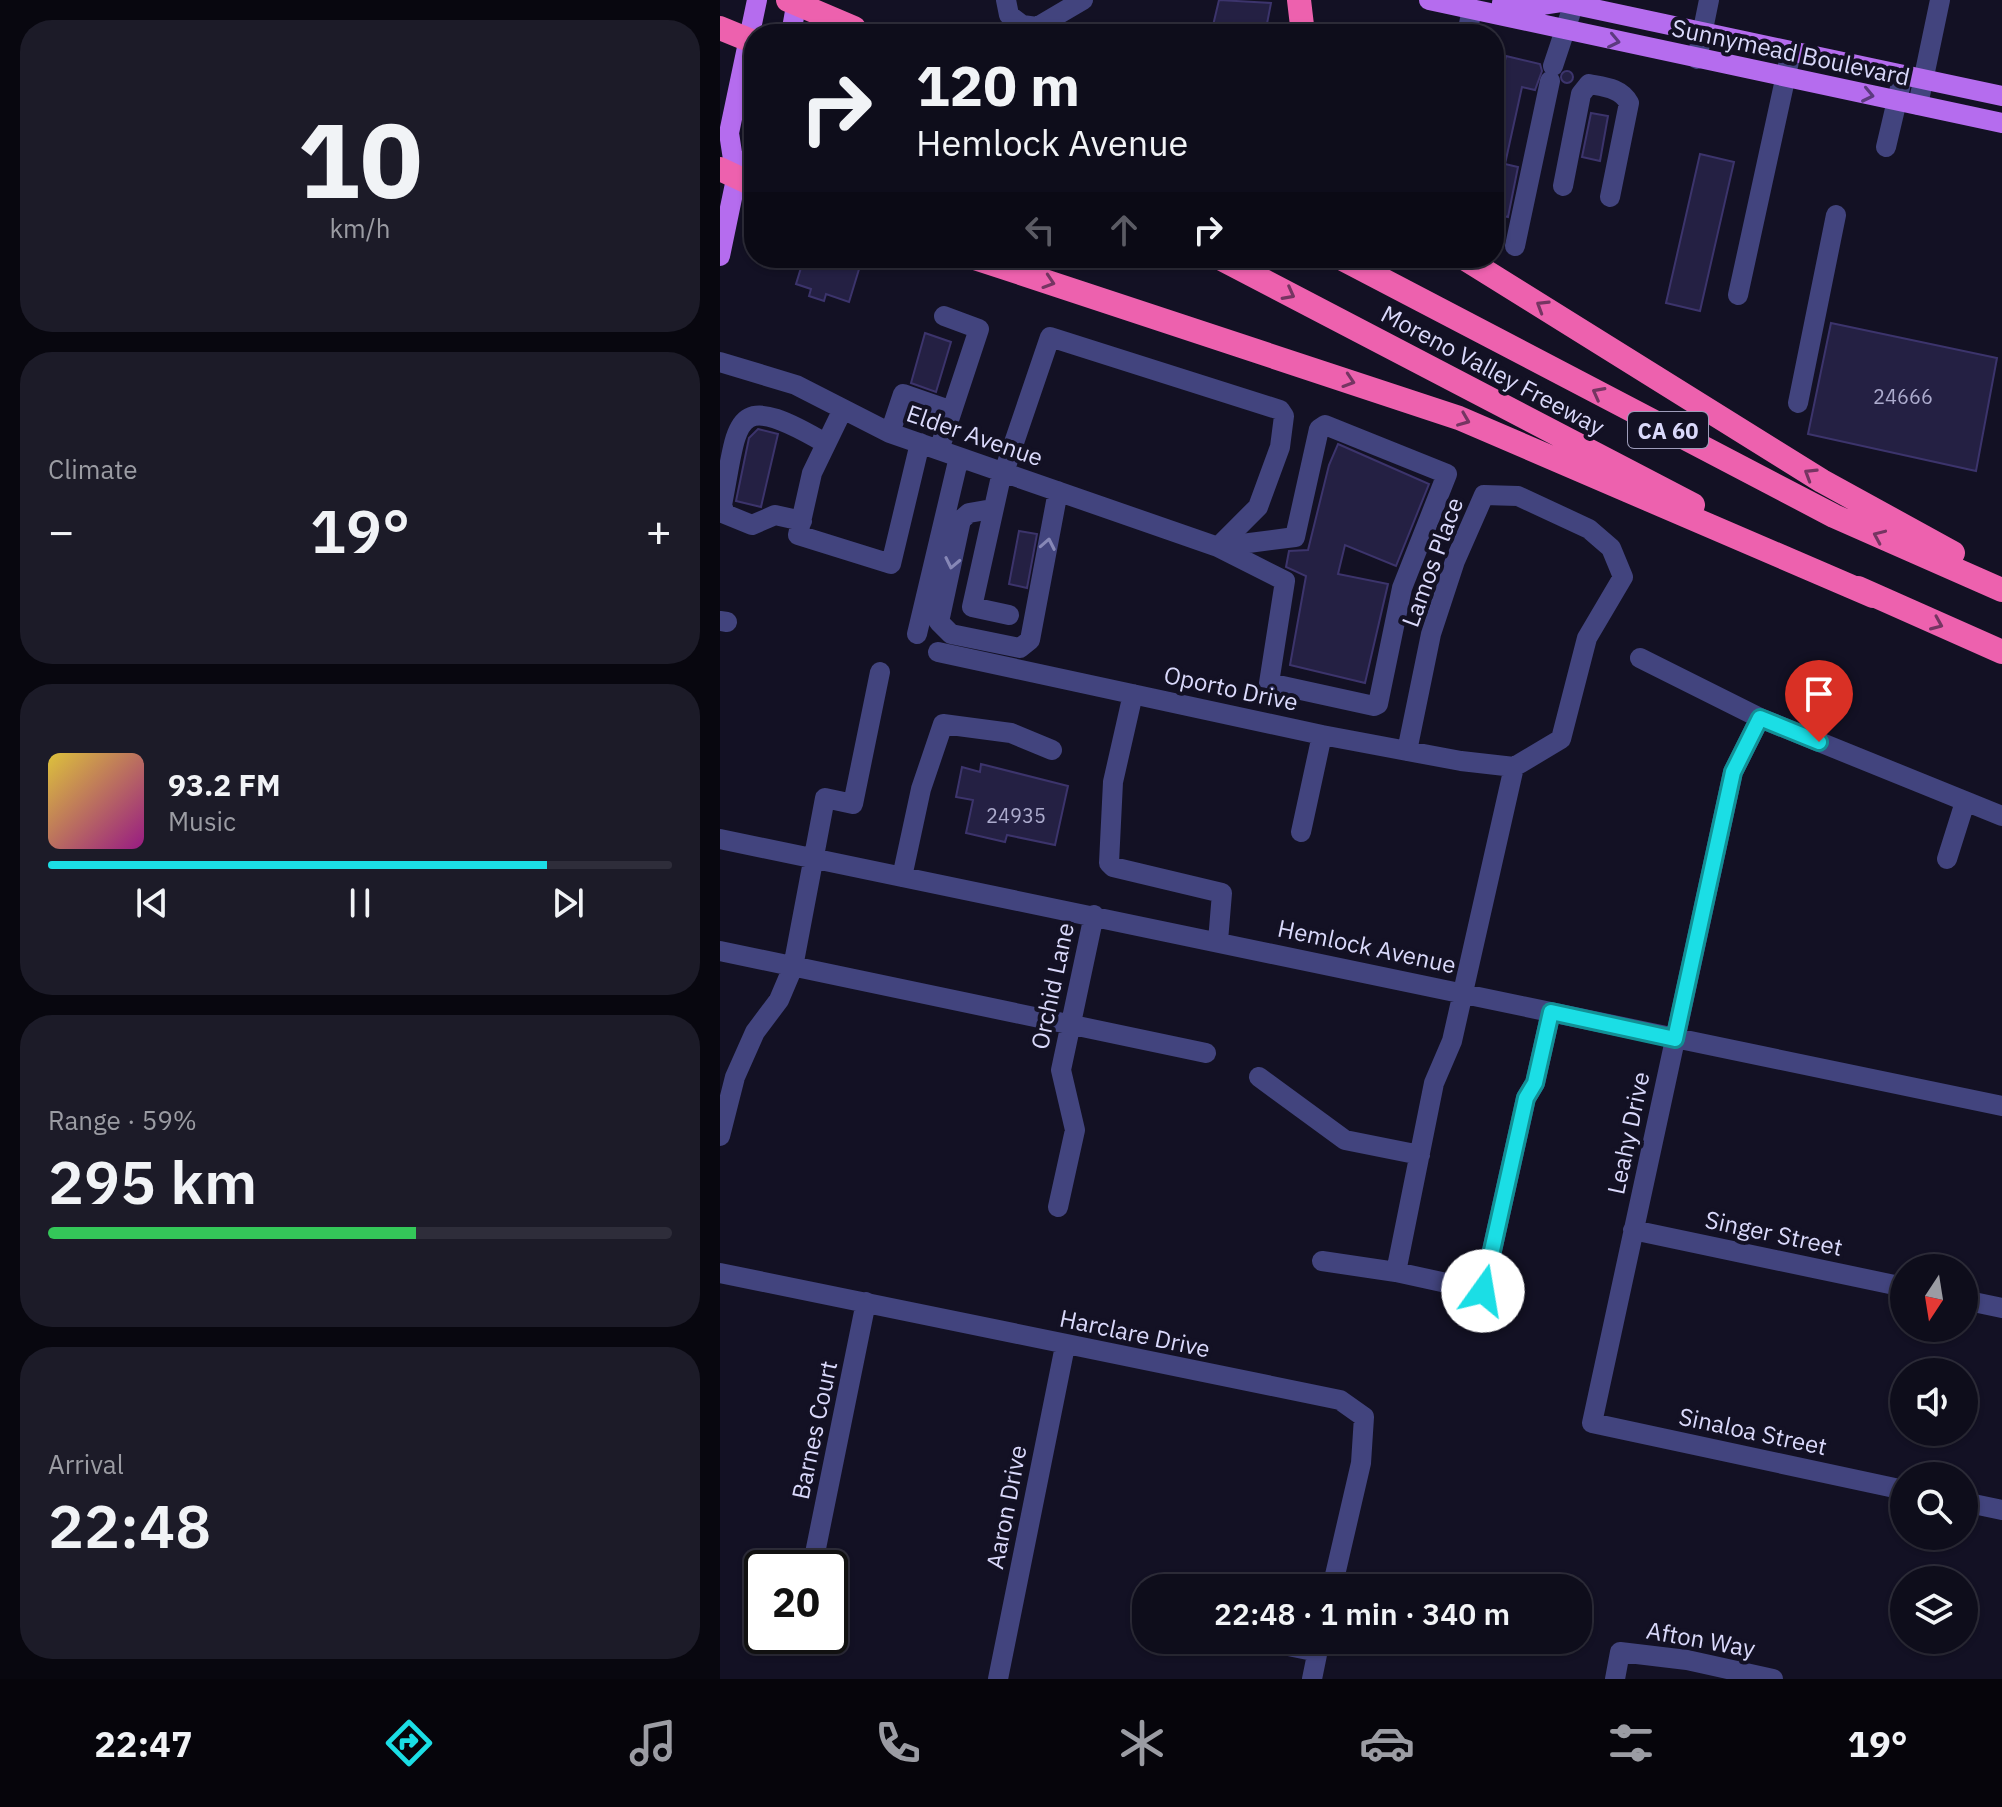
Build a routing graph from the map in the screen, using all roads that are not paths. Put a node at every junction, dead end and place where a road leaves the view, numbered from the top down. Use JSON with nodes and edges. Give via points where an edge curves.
{"nodes":[{"id":1,"x":757,"y":0,"type":"edge"},
{"id":2,"x":788,"y":0,"type":"edge"},
{"id":3,"x":797,"y":0,"type":"edge"},
{"id":4,"x":1006,"y":0,"type":"edge"},
{"id":5,"x":1083,"y":0,"type":"edge"},
{"id":6,"x":1299,"y":0,"type":"edge"},
{"id":7,"x":1429,"y":0,"type":"edge"},
{"id":8,"x":1709,"y":0,"type":"edge"},
{"id":9,"x":1940,"y":0,"type":"edge"},
{"id":10,"x":1566,"y":2,"type":"edge"},
{"id":11,"x":1481,"y":3,"type":"edge"},
{"id":12,"x":752,"y":24,"type":"edge"},
{"id":13,"x":793,"y":24,"type":"edge"},
{"id":14,"x":845,"y":24,"type":"edge"},
{"id":15,"x":1024,"y":24,"type":"edge"},
{"id":16,"x":1042,"y":24,"type":"edge"},
{"id":17,"x":1302,"y":24,"type":"edge"},
{"id":18,"x":1472,"y":24,"type":"edge"},
{"id":19,"x":720,"y":28,"type":"edge"},
{"id":20,"x":1563,"y":29,"type":"junction"},
{"id":21,"x":1702,"y":33,"type":"junction"},
{"id":22,"x":744,"y":38,"type":"edge"},
{"id":23,"x":1791,"y":52,"type":"junction"},
{"id":24,"x":1697,"y":59,"type":"junction"},
{"id":25,"x":744,"y":62,"type":"edge"},
{"id":26,"x":1903,"y":75,"type":"junction"},
{"id":27,"x":1787,"y":78,"type":"junction"},
{"id":28,"x":1924,"y":80,"type":"junction"},
{"id":29,"x":2002,"y":96,"type":"edge"},
{"id":30,"x":1908,"y":103,"type":"junction"},
{"id":31,"x":2002,"y":123,"type":"edge"},
{"id":32,"x":1886,"y":147,"type":"dead end"},
{"id":33,"x":737,"y":178,"type":"edge"},
{"id":34,"x":1563,"y":186,"type":"dead end"},
{"id":35,"x":1610,"y":197,"type":"dead end"},
{"id":36,"x":1836,"y":215,"type":"dead end"},
{"id":37,"x":1515,"y":246,"type":"dead end"},
{"id":38,"x":720,"y":256,"type":"edge"},
{"id":39,"x":1005,"y":268,"type":"edge"},
{"id":40,"x":1239,"y":268,"type":"edge"},
{"id":41,"x":1360,"y":268,"type":"edge"},
{"id":42,"x":1480,"y":268,"type":"edge"},
{"id":43,"x":1738,"y":295,"type":"dead end"},
{"id":44,"x":944,"y":316,"type":"dead end"},
{"id":45,"x":720,"y":362,"type":"edge"},
{"id":46,"x":1798,"y":403,"type":"dead end"},
{"id":47,"x":843,"y":409,"type":"junction"},
{"id":48,"x":952,"y":411,"type":"junction"},
{"id":49,"x":890,"y":433,"type":"junction"},
{"id":50,"x":825,"y":443,"type":"junction"},
{"id":51,"x":939,"y":450,"type":"junction"},
{"id":52,"x":1003,"y":472,"type":"junction"},
{"id":53,"x":1058,"y":491,"type":"junction"},
{"id":54,"x":992,"y":509,"type":"junction"},
{"id":55,"x":802,"y":521,"type":"junction"},
{"id":56,"x":1218,"y":547,"type":"junction"},
{"id":57,"x":2002,"y":577,"type":"edge"},
{"id":58,"x":2002,"y":590,"type":"edge"},
{"id":59,"x":1873,"y":596,"type":"junction"},
{"id":60,"x":1009,"y":615,"type":"dead end"},
{"id":61,"x":917,"y":634,"type":"dead end"},
{"id":62,"x":938,"y":652,"type":"dead end"},
{"id":63,"x":2002,"y":652,"type":"edge"},
{"id":64,"x":1640,"y":658,"type":"dead end"},
{"id":65,"x":880,"y":672,"type":"dead end"},
{"id":66,"x":1133,"y":694,"type":"junction"},
{"id":67,"x":1760,"y":718,"type":"junction"},
{"id":68,"x":1322,"y":735,"type":"junction"},
{"id":69,"x":1052,"y":750,"type":"dead end"},
{"id":70,"x":1407,"y":751,"type":"junction"},
{"id":71,"x":1514,"y":767,"type":"junction"},
{"id":72,"x":1965,"y":802,"type":"junction"},
{"id":73,"x":2002,"y":816,"type":"edge"},
{"id":74,"x":1301,"y":832,"type":"dead end"},
{"id":75,"x":720,"y":839,"type":"edge"},
{"id":76,"x":813,"y":859,"type":"junction"},
{"id":77,"x":1947,"y":859,"type":"dead end"},
{"id":78,"x":902,"y":877,"type":"junction"},
{"id":79,"x":1094,"y":915,"type":"junction"},
{"id":80,"x":1218,"y":941,"type":"junction"},
{"id":81,"x":720,"y":951,"type":"edge"},
{"id":82,"x":793,"y":967,"type":"junction"},
{"id":83,"x":1463,"y":993,"type":"junction"},
{"id":84,"x":1551,"y":1012,"type":"junction"},
{"id":85,"x":1070,"y":1024,"type":"junction"},
{"id":86,"x":1675,"y":1039,"type":"junction"},
{"id":87,"x":1206,"y":1053,"type":"dead end"},
{"id":88,"x":1259,"y":1077,"type":"dead end"},
{"id":89,"x":2002,"y":1106,"type":"edge"},
{"id":90,"x":720,"y":1136,"type":"edge"},
{"id":91,"x":1420,"y":1155,"type":"junction"},
{"id":92,"x":1058,"y":1207,"type":"dead end"},
{"id":93,"x":1633,"y":1230,"type":"junction"},
{"id":94,"x":1322,"y":1261,"type":"dead end"},
{"id":95,"x":1396,"y":1272,"type":"junction"},
{"id":96,"x":720,"y":1273,"type":"edge"},
{"id":97,"x":1890,"y":1284,"type":"edge"},
{"id":98,"x":866,"y":1302,"type":"junction"},
{"id":99,"x":1978,"y":1303,"type":"edge"},
{"id":100,"x":2002,"y":1308,"type":"edge"},
{"id":101,"x":1065,"y":1346,"type":"junction"},
{"id":102,"x":1592,"y":1423,"type":"joint"},
{"id":103,"x":1890,"y":1487,"type":"edge"},
{"id":104,"x":1978,"y":1505,"type":"edge"},
{"id":105,"x":2002,"y":1510,"type":"edge"},
{"id":106,"x":816,"y":1550,"type":"edge"},
{"id":107,"x":1335,"y":1574,"type":"edge"},
{"id":108,"x":1317,"y":1654,"type":"edge"},
{"id":109,"x":998,"y":1679,"type":"edge"},
{"id":110,"x":1312,"y":1679,"type":"edge"},
{"id":111,"x":1615,"y":1679,"type":"edge"},
{"id":112,"x":1773,"y":1679,"type":"edge"}],
"edges":[{"from":1,"to":12,"type":"main road"},
{"from":2,"to":14,"type":"highway","bridge":true},
{"from":3,"to":13,"type":"main road"},
{"from":4,"to":15,"type":"street","via":[[1009,15]]},
{"from":5,"to":16,"type":"street"},
{"from":6,"to":17,"type":"highway"},
{"from":7,"to":11,"type":"main road","name":"Sunnymead Boulevard"},
{"from":8,"to":21,"type":"street"},
{"from":9,"to":28,"type":"street"},
{"from":10,"to":11,"type":"main road","name":"Sunnymead Boulevard","via":[[1528,7]]},
{"from":10,"to":20,"type":"street"},
{"from":10,"to":21,"type":"main road","name":"Sunnymead Boulevard"},
{"from":11,"to":18,"type":"street"},
{"from":11,"to":20,"type":"main road","name":"Sunnymead Boulevard"},
{"from":19,"to":22,"type":"highway","bridge":true},
{"from":20,"to":24,"type":"main road","name":"Sunnymead Boulevard","one_way":true},
{"from":20,"to":37,"type":"street"},
{"from":21,"to":23,"type":"main road","name":"Sunnymead Boulevard"},
{"from":21,"to":24,"type":"street"},
{"from":23,"to":26,"type":"main road","name":"Sunnymead Boulevard"},
{"from":23,"to":27,"type":"street"},
{"from":24,"to":27,"type":"main road","name":"Sunnymead Boulevard"},
{"from":25,"to":33,"type":"main road","via":[[729,133]]},
{"from":26,"to":28,"type":"main road","name":"Sunnymead Boulevard"},
{"from":26,"to":30,"type":"street"},
{"from":27,"to":30,"type":"main road","name":"Sunnymead Boulevard","one_way":true},
{"from":27,"to":43,"type":"street"},
{"from":28,"to":29,"type":"main road","name":"Sunnymead Boulevard"},
{"from":28,"to":30,"type":"street"},
{"from":30,"to":31,"type":"main road","name":"Sunnymead Boulevard"},
{"from":30,"to":32,"type":"street"},
{"from":33,"to":38,"type":"main road"},
{"from":34,"to":35,"type":"street","via":[[1581,94],[1589,84],[1613,89],[1629,103]]},
{"from":36,"to":46,"type":"street"},
{"from":39,"to":59,"type":"highway","one_way":true,"via":[[1459,418]]},
{"from":40,"to":59,"type":"highway","name":"Moreno Valley Freeway","number":"CA 60","one_way":true},
{"from":58,"to":41,"type":"highway","name":"Moreno Valley Freeway","number":"CA 60","one_way":true,"via":[[1834,516]]},
{"from":57,"to":42,"type":"highway","one_way":true,"via":[[1822,481]]},
{"from":44,"to":48,"type":"street","via":[[979,329]]},
{"from":45,"to":47,"type":"street","name":"Elder Avenue","via":[[796,385]]},
{"from":47,"to":49,"type":"street","name":"Elder Avenue"},
{"from":47,"to":50,"type":"street"},
{"from":48,"to":49,"type":"street","via":[[903,394]]},
{"from":48,"to":51,"type":"street"},
{"from":49,"to":51,"type":"street","name":"Elder Avenue"},
{"from":50,"to":55,"type":"street"},
{"from":50,"to":55,"type":"street","via":[[790,422],[758,414],[746,418],[737,430],[722,505],[725,514],[752,525],[775,515]]},
{"from":51,"to":52,"type":"street","name":"Elder Avenue"},
{"from":51,"to":55,"type":"street","via":[[891,564],[798,535]]},
{"from":51,"to":61,"type":"street"},
{"from":52,"to":53,"type":"street","name":"Elder Avenue"},
{"from":52,"to":54,"type":"street"},
{"from":52,"to":56,"type":"street","via":[[1050,337],[1280,410],[1280,447],[1258,507]]},
{"from":54,"to":53,"type":"street","one_way":true,"via":[[961,520],[939,622],[951,634],[1023,647],[1030,640]]},
{"from":53,"to":56,"type":"street","name":"Elder Avenue"},
{"from":54,"to":60,"type":"street","via":[[972,607]]},
{"from":56,"to":56,"type":"street","name":"Elder Avenue","via":[[1287,584],[1269,683],[1374,706],[1402,588],[1447,474],[1325,425],[1319,429],[1295,537]]},
{"from":59,"to":63,"type":"highway","name":"Moreno Valley Freeway","number":"CA 60","one_way":true},
{"from":62,"to":66,"type":"street","name":"Oporto Drive"},
{"from":64,"to":67,"type":"street"},
{"from":65,"to":76,"type":"street","via":[[853,804],[825,798]]},
{"from":66,"to":68,"type":"street","name":"Oporto Drive"},
{"from":66,"to":80,"type":"street","via":[[1113,782],[1109,863],[1222,893]]},
{"from":67,"to":72,"type":"street"},
{"from":67,"to":86,"type":"street","name":"Leahy Drive","via":[[1733,772]]},
{"from":68,"to":70,"type":"street","name":"Oporto Drive"},
{"from":68,"to":74,"type":"street"},
{"from":69,"to":78,"type":"street","via":[[1011,733],[943,724],[921,789]]},
{"from":70,"to":71,"type":"street","name":"Oporto Drive"},
{"from":70,"to":71,"type":"street","name":"Lamos Place","via":[[1431,634],[1455,561],[1484,495],[1518,496],[1589,529],[1611,548],[1623,577],[1587,638],[1561,739]]},
{"from":71,"to":83,"type":"street"},
{"from":72,"to":73,"type":"street"},
{"from":72,"to":77,"type":"street"},
{"from":75,"to":76,"type":"street","name":"Hemlock Avenue"},
{"from":76,"to":78,"type":"street","name":"Hemlock Avenue"},
{"from":76,"to":82,"type":"street"},
{"from":78,"to":79,"type":"street","name":"Hemlock Avenue"},
{"from":79,"to":80,"type":"street","name":"Hemlock Avenue"},
{"from":79,"to":85,"type":"street","name":"Orchid Lane"},
{"from":80,"to":83,"type":"street","name":"Hemlock Avenue"},
{"from":81,"to":82,"type":"street"},
{"from":82,"to":85,"type":"street"},
{"from":82,"to":90,"type":"street","via":[[740,1066]]},
{"from":83,"to":84,"type":"street","name":"Hemlock Avenue"},
{"from":83,"to":91,"type":"street","via":[[1452,1041],[1434,1083]]},
{"from":84,"to":86,"type":"street","name":"Hemlock Avenue"},
{"from":84,"to":95,"type":"street","via":[[1483,1291]]},
{"from":85,"to":87,"type":"street"},
{"from":85,"to":92,"type":"street","name":"Orchid Lane","via":[[1061,1070],[1075,1130]]},
{"from":86,"to":89,"type":"street","name":"Hemlock Avenue"},
{"from":86,"to":93,"type":"street","name":"Leahy Drive"},
{"from":88,"to":91,"type":"street","via":[[1345,1140]]},
{"from":91,"to":95,"type":"street"},
{"from":93,"to":97,"type":"street","name":"Singer Street"},
{"from":93,"to":102,"type":"street","name":"Leahy Drive"},
{"from":94,"to":95,"type":"street"},
{"from":96,"to":98,"type":"street","name":"Harclare Drive"},
{"from":98,"to":101,"type":"street","name":"Harclare Drive"},
{"from":98,"to":106,"type":"street","name":"Barnes Court"},
{"from":99,"to":100,"type":"street"},
{"from":101,"to":107,"type":"street","name":"Harclare Drive","via":[[1340,1400],[1364,1417],[1361,1463]]},
{"from":101,"to":109,"type":"street","name":"Aaron Drive"},
{"from":102,"to":103,"type":"street","name":"Sinaloa Street"},
{"from":104,"to":105,"type":"street"},
{"from":108,"to":110,"type":"street"},
{"from":111,"to":112,"type":"street","name":"Afton Way","via":[[1620,1652]]}]}
